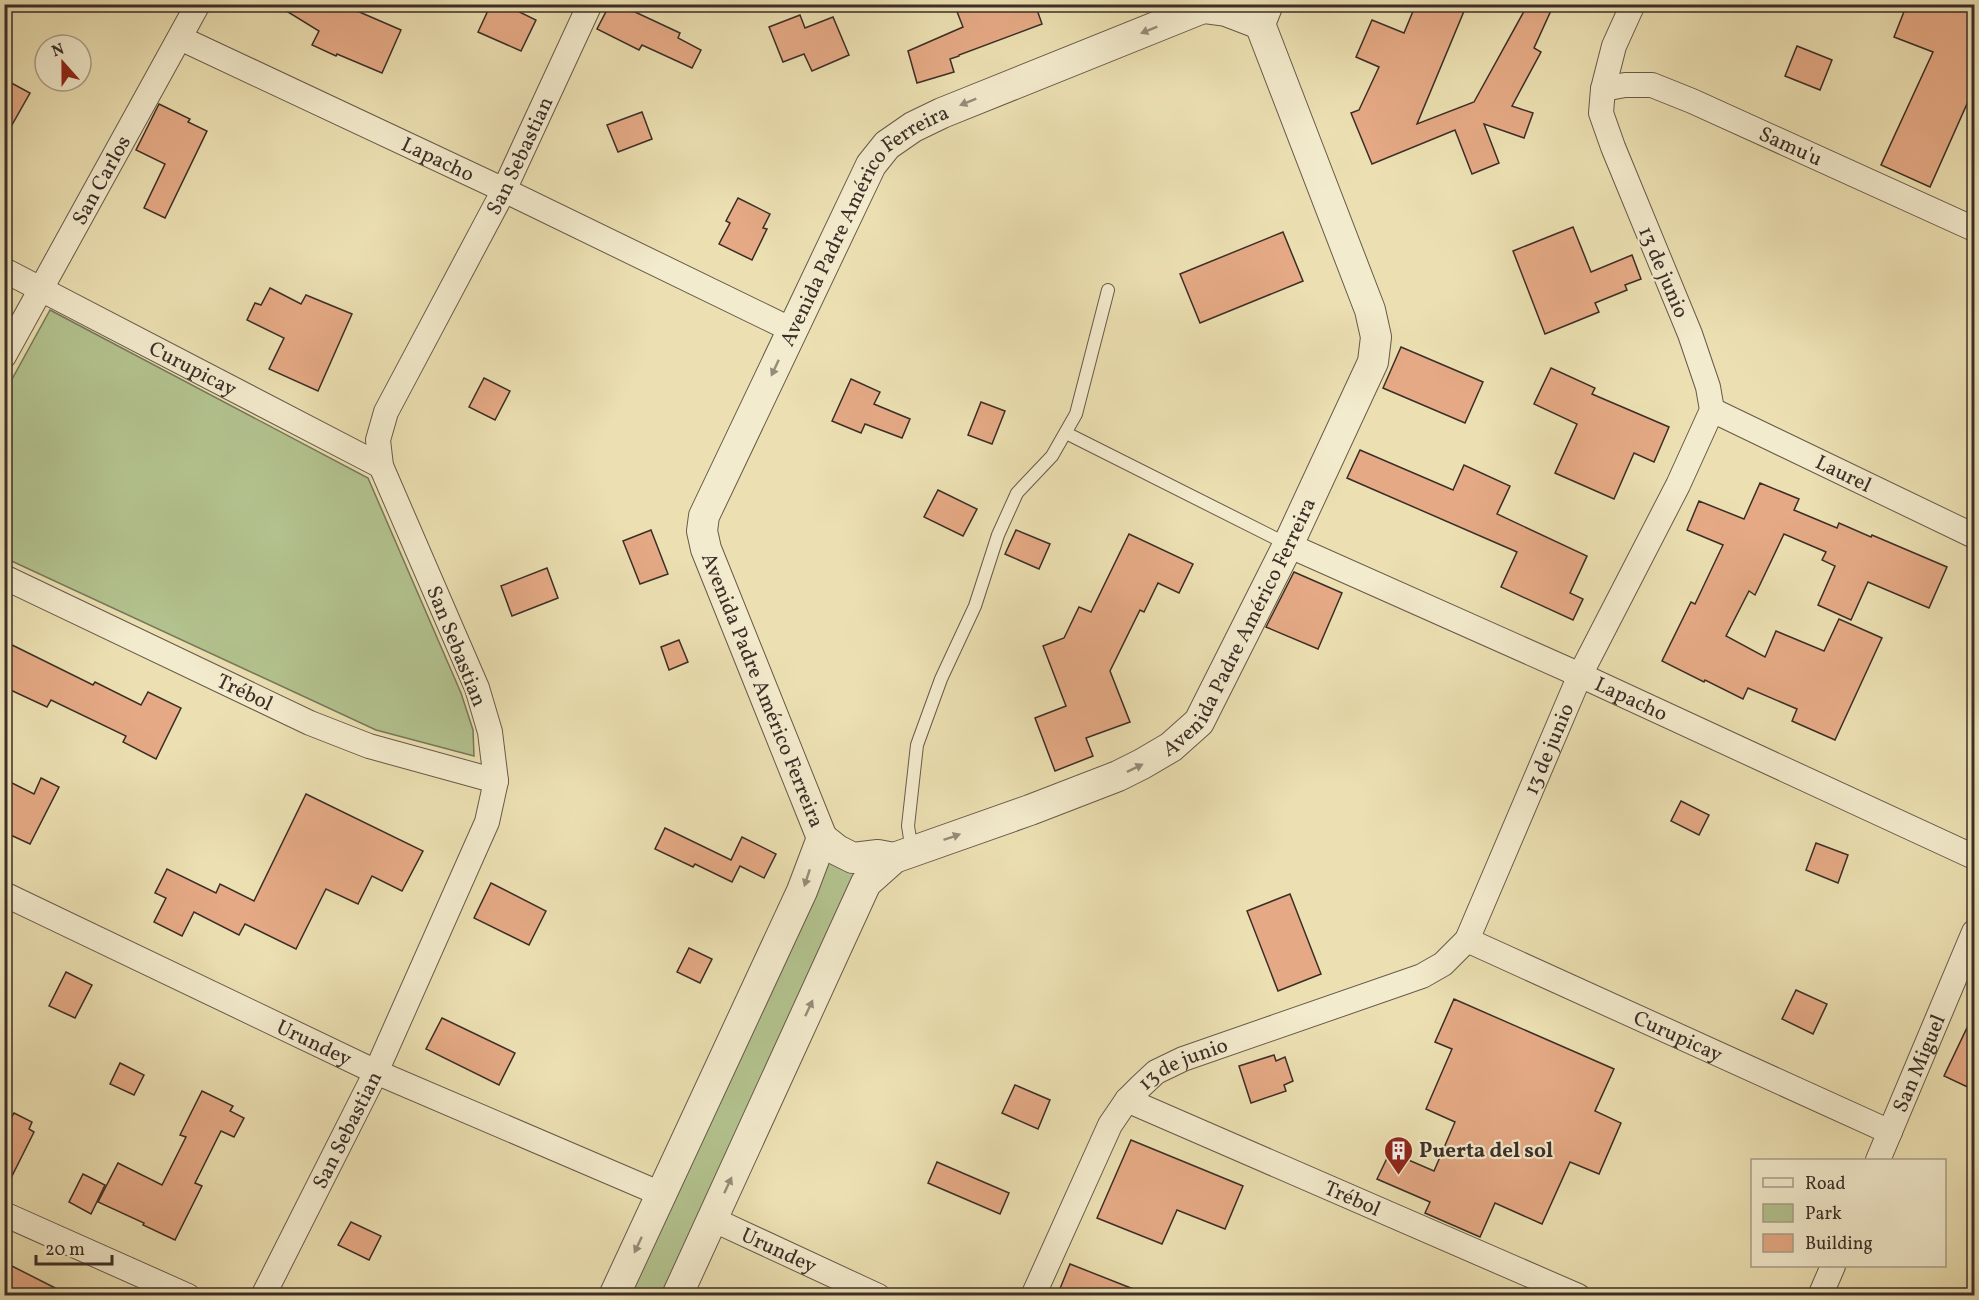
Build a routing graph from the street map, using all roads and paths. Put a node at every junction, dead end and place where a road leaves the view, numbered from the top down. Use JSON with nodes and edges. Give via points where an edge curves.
{"nodes":[{"id":1,"x":198,"y":4,"type":"edge"},
{"id":2,"x":590,"y":4,"type":"edge"},
{"id":3,"x":1633,"y":4,"type":"edge"},
{"id":4,"x":1204,"y":6,"type":"edge"},
{"id":5,"x":1264,"y":14,"type":"edge"},
{"id":6,"x":180,"y":38,"type":"junction"},
{"id":7,"x":1603,"y":89,"type":"junction"},
{"id":8,"x":504,"y":190,"type":"junction"},
{"id":9,"x":1974,"y":229,"type":"edge"},
{"id":10,"x":4,"y":270,"type":"edge"},
{"id":11,"x":42,"y":289,"type":"junction"},
{"id":12,"x":1108,"y":290,"type":"dead end"},
{"id":13,"x":792,"y":330,"type":"junction"},
{"id":14,"x":4,"y":356,"type":"edge"},
{"id":15,"x":1712,"y":410,"type":"junction"},
{"id":16,"x":1066,"y":433,"type":"junction"},
{"id":17,"x":381,"y":466,"type":"junction"},
{"id":18,"x":1974,"y":536,"type":"edge"},
{"id":19,"x":1288,"y":545,"type":"junction"},
{"id":20,"x":4,"y":577,"type":"edge"},
{"id":21,"x":1580,"y":675,"type":"junction"},
{"id":22,"x":496,"y":781,"type":"junction"},
{"id":23,"x":822,"y":838,"type":"junction"},
{"id":24,"x":903,"y":855,"type":"junction"},
{"id":25,"x":1974,"y":857,"type":"edge"},
{"id":26,"x":4,"y":894,"type":"edge"},
{"id":27,"x":1974,"y":932,"type":"edge"},
{"id":28,"x":1467,"y":940,"type":"junction"},
{"id":29,"x":376,"y":1072,"type":"junction"},
{"id":30,"x":1128,"y":1100,"type":"junction"},
{"id":31,"x":1890,"y":1132,"type":"junction"},
{"id":32,"x":1879,"y":1159,"type":"edge"},
{"id":33,"x":661,"y":1194,"type":"junction"},
{"id":34,"x":4,"y":1214,"type":"edge"},
{"id":35,"x":712,"y":1219,"type":"junction"},
{"id":36,"x":1833,"y":1267,"type":"edge"},
{"id":37,"x":188,"y":1296,"type":"edge"},
{"id":38,"x":263,"y":1296,"type":"edge"},
{"id":39,"x":614,"y":1296,"type":"edge"},
{"id":40,"x":677,"y":1296,"type":"edge"},
{"id":41,"x":878,"y":1296,"type":"edge"},
{"id":42,"x":1033,"y":1296,"type":"edge"},
{"id":43,"x":1578,"y":1296,"type":"edge"},
{"id":44,"x":1820,"y":1296,"type":"edge"}],
"edges":[{"from":1,"to":6,"type":"street","name":"San Carlos"},
{"from":2,"to":8,"type":"street","name":"San Sebastian"},
{"from":3,"to":7,"type":"street","name":"13 de junio","via":[[1614,46]]},
{"from":4,"to":5,"type":"street"},
{"from":4,"to":13,"type":"street","name":"Avenida Padre Américo Ferreira","one_way":true,"via":[[942,113],[887,145],[870,165]]},
{"from":5,"to":19,"type":"street","name":"Avenida Padre Américo Ferreira","via":[[1370,310],[1376,337],[1374,362]]},
{"from":6,"to":8,"type":"street","name":"Lapacho"},
{"from":6,"to":11,"type":"street","name":"San Carlos"},
{"from":7,"to":9,"type":"street","name":"Samu'u","via":[[1625,84],[1652,85]]},
{"from":7,"to":15,"type":"street","name":"13 de junio","via":[[1600,113],[1690,334]]},
{"from":8,"to":13,"type":"street","name":"Lapacho"},
{"from":8,"to":17,"type":"street","name":"San Sebastian","via":[[386,412],[378,440]]},
{"from":10,"to":11,"type":"street","name":"Curupicay"},
{"from":11,"to":14,"type":"street","name":"San Carlos"},
{"from":11,"to":17,"type":"street","name":"Curupicay"},
{"from":12,"to":16,"type":"lane","via":[[1076,414]]},
{"from":13,"to":23,"type":"street","name":"Avenida Padre Américo Ferreira","one_way":true,"via":[[704,516],[702,531]]},
{"from":15,"to":18,"type":"street","name":"Laurel"},
{"from":15,"to":21,"type":"street","name":"13 de junio","via":[[1678,485]]},
{"from":16,"to":19,"type":"lane"},
{"from":16,"to":24,"type":"lane","via":[[1052,456],[1017,493],[998,535],[975,606],[941,679],[917,745]]},
{"from":17,"to":22,"type":"street","name":"San Sebastian","via":[[477,688],[490,732]]},
{"from":19,"to":21,"type":"street","name":"Lapacho"},
{"from":24,"to":19,"type":"street","name":"Avenida Padre Américo Ferreira","one_way":true,"via":[[1118,776],[1171,747],[1199,722]]},
{"from":20,"to":22,"type":"street","name":"Trébol","via":[[310,723],[369,746]]},
{"from":21,"to":25,"type":"street","name":"Lapacho"},
{"from":21,"to":28,"type":"street","name":"13 de junio"},
{"from":22,"to":29,"type":"street","name":"San Sebastian","via":[[487,822]]},
{"from":23,"to":24,"type":"street","via":[[853,858]]},
{"from":23,"to":33,"type":"street","name":"Avenida Padre Américo Ferreira","one_way":true,"via":[[802,891]]},
{"from":35,"to":24,"type":"street","name":"Avenida Padre Américo Ferreira","one_way":true,"via":[[866,883]]},
{"from":26,"to":29,"type":"street","name":"Urundey"},
{"from":27,"to":31,"type":"street","name":"San Miguel"},
{"from":28,"to":30,"type":"street","name":"13 de junio","via":[[1443,964],[1422,976],[1183,1059],[1156,1072]]},
{"from":28,"to":31,"type":"street","name":"Curupicay"},
{"from":29,"to":33,"type":"street","name":"Urundey"},
{"from":29,"to":38,"type":"street","name":"San Sebastian"},
{"from":30,"to":42,"type":"street","name":"13 de junio","via":[[1110,1125]]},
{"from":30,"to":43,"type":"street","name":"Trébol"},
{"from":31,"to":32,"type":"street","name":"San Miguel"},
{"from":33,"to":39,"type":"street","name":"Avenida Padre Américo Ferreira","one_way":true},
{"from":34,"to":37,"type":"street"},
{"from":35,"to":40,"type":"street","name":"Avenida Padre Américo Ferreira"},
{"from":35,"to":41,"type":"street","name":"Urundey"},
{"from":36,"to":44,"type":"street"}]}
